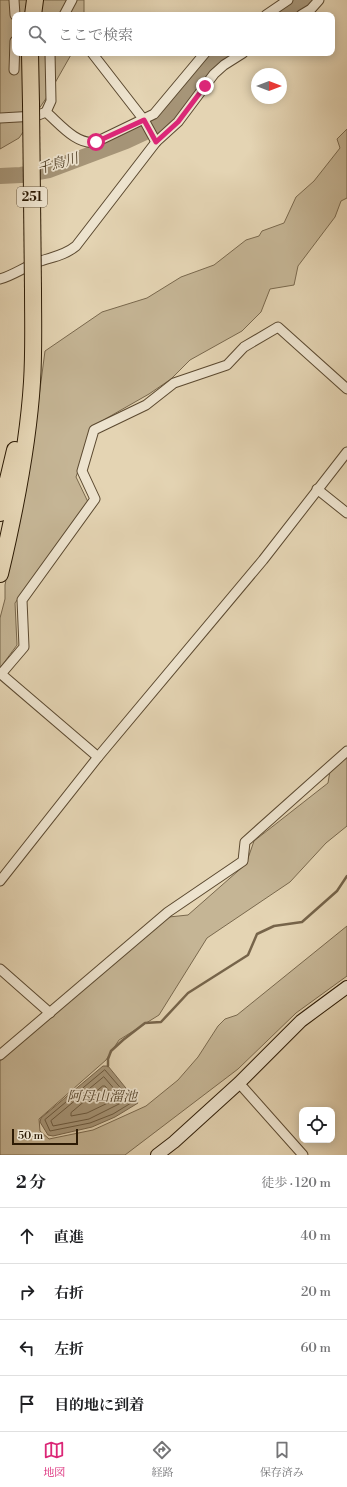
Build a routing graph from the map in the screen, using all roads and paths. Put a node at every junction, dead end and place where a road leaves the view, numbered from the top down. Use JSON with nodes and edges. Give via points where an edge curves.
{"nodes":[{"id":1,"x":14,"y":0,"type":"edge"},
{"id":2,"x":35,"y":0,"type":"edge"},
{"id":3,"x":72,"y":0,"type":"edge"},
{"id":4,"x":288,"y":0,"type":"edge"},
{"id":5,"x":319,"y":0,"type":"edge"},
{"id":6,"x":15,"y":12,"type":"edge"},
{"id":7,"x":33,"y":12,"type":"edge"},
{"id":8,"x":66,"y":12,"type":"edge"},
{"id":9,"x":270,"y":12,"type":"edge"},
{"id":10,"x":305,"y":12,"type":"edge"},
{"id":11,"x":14,"y":56,"type":"edge"},
{"id":12,"x":30,"y":56,"type":"edge"},
{"id":13,"x":50,"y":56,"type":"edge"},
{"id":14,"x":94,"y":56,"type":"edge"},
{"id":15,"x":202,"y":56,"type":"edge"},
{"id":16,"x":238,"y":56,"type":"edge"},
{"id":17,"x":14,"y":70,"type":"dead end"},
{"id":18,"x":46,"y":112,"type":"junction"},
{"id":19,"x":0,"y":118,"type":"edge"},
{"id":20,"x":145,"y":122,"type":"junction"},
{"id":21,"x":154,"y":140,"type":"junction"},
{"id":22,"x":0,"y":278,"type":"edge"},
{"id":23,"x":32,"y":334,"type":"junction"},
{"id":24,"x":347,"y":376,"type":"edge"},
{"id":25,"x":339,"y":382,"type":"junction"},
{"id":26,"x":347,"y":390,"type":"edge"},
{"id":27,"x":347,"y":452,"type":"edge"},
{"id":28,"x":317,"y":489,"type":"junction"},
{"id":29,"x":347,"y":512,"type":"edge"},
{"id":30,"x":0,"y":513,"type":"edge"},
{"id":31,"x":0,"y":574,"type":"edge"},
{"id":32,"x":347,"y":751,"type":"edge"},
{"id":33,"x":98,"y":757,"type":"junction"},
{"id":34,"x":0,"y":881,"type":"edge"},
{"id":35,"x":0,"y":970,"type":"edge"},
{"id":36,"x":347,"y":988,"type":"edge"},
{"id":37,"x":50,"y":1013,"type":"junction"},
{"id":38,"x":0,"y":1055,"type":"edge"},
{"id":39,"x":239,"y":1083,"type":"junction"},
{"id":40,"x":157,"y":1155,"type":"edge"},
{"id":41,"x":303,"y":1155,"type":"edge"}],
"edges":[{"from":1,"to":6,"type":"street"},
{"from":2,"to":7,"type":"highway"},
{"from":3,"to":8,"type":"street"},
{"from":4,"to":9,"type":"street"},
{"from":5,"to":10,"type":"street"},
{"from":11,"to":17,"type":"street"},
{"from":12,"to":23,"type":"highway","number":"251","bridge":true},
{"from":13,"to":18,"type":"street","via":[[51,101]]},
{"from":14,"to":20,"type":"street"},
{"from":15,"to":20,"type":"street","via":[[163,105]]},
{"from":16,"to":21,"type":"street","via":[[214,74],[178,122]]},
{"from":18,"to":19,"type":"street","via":[[36,116]]},
{"from":18,"to":20,"type":"street","via":[[80,141],[89,144]]},
{"from":20,"to":21,"type":"street"},
{"from":21,"to":22,"type":"street","via":[[76,246],[66,253]]},
{"from":23,"to":30,"type":"highway","via":[[19,430]]},
{"from":23,"to":31,"type":"highway","via":[[28,428]]},
{"from":24,"to":25,"type":"street"},
{"from":25,"to":26,"type":"street"},
{"from":25,"to":33,"type":"street","via":[[278,327],[244,347],[227,365],[174,382],[146,405],[94,430],[82,471],[95,499],[22,600],[24,648],[1,674]]},
{"from":27,"to":28,"type":"street"},
{"from":28,"to":29,"type":"street"},
{"from":28,"to":33,"type":"street","via":[[263,560]]},
{"from":32,"to":37,"type":"street","via":[[245,842],[243,861],[168,912]]},
{"from":33,"to":34,"type":"street"},
{"from":35,"to":37,"type":"street"},
{"from":36,"to":39,"type":"street","via":[[301,1021]]},
{"from":37,"to":38,"type":"street"},
{"from":39,"to":40,"type":"street"},
{"from":39,"to":41,"type":"street"}]}
